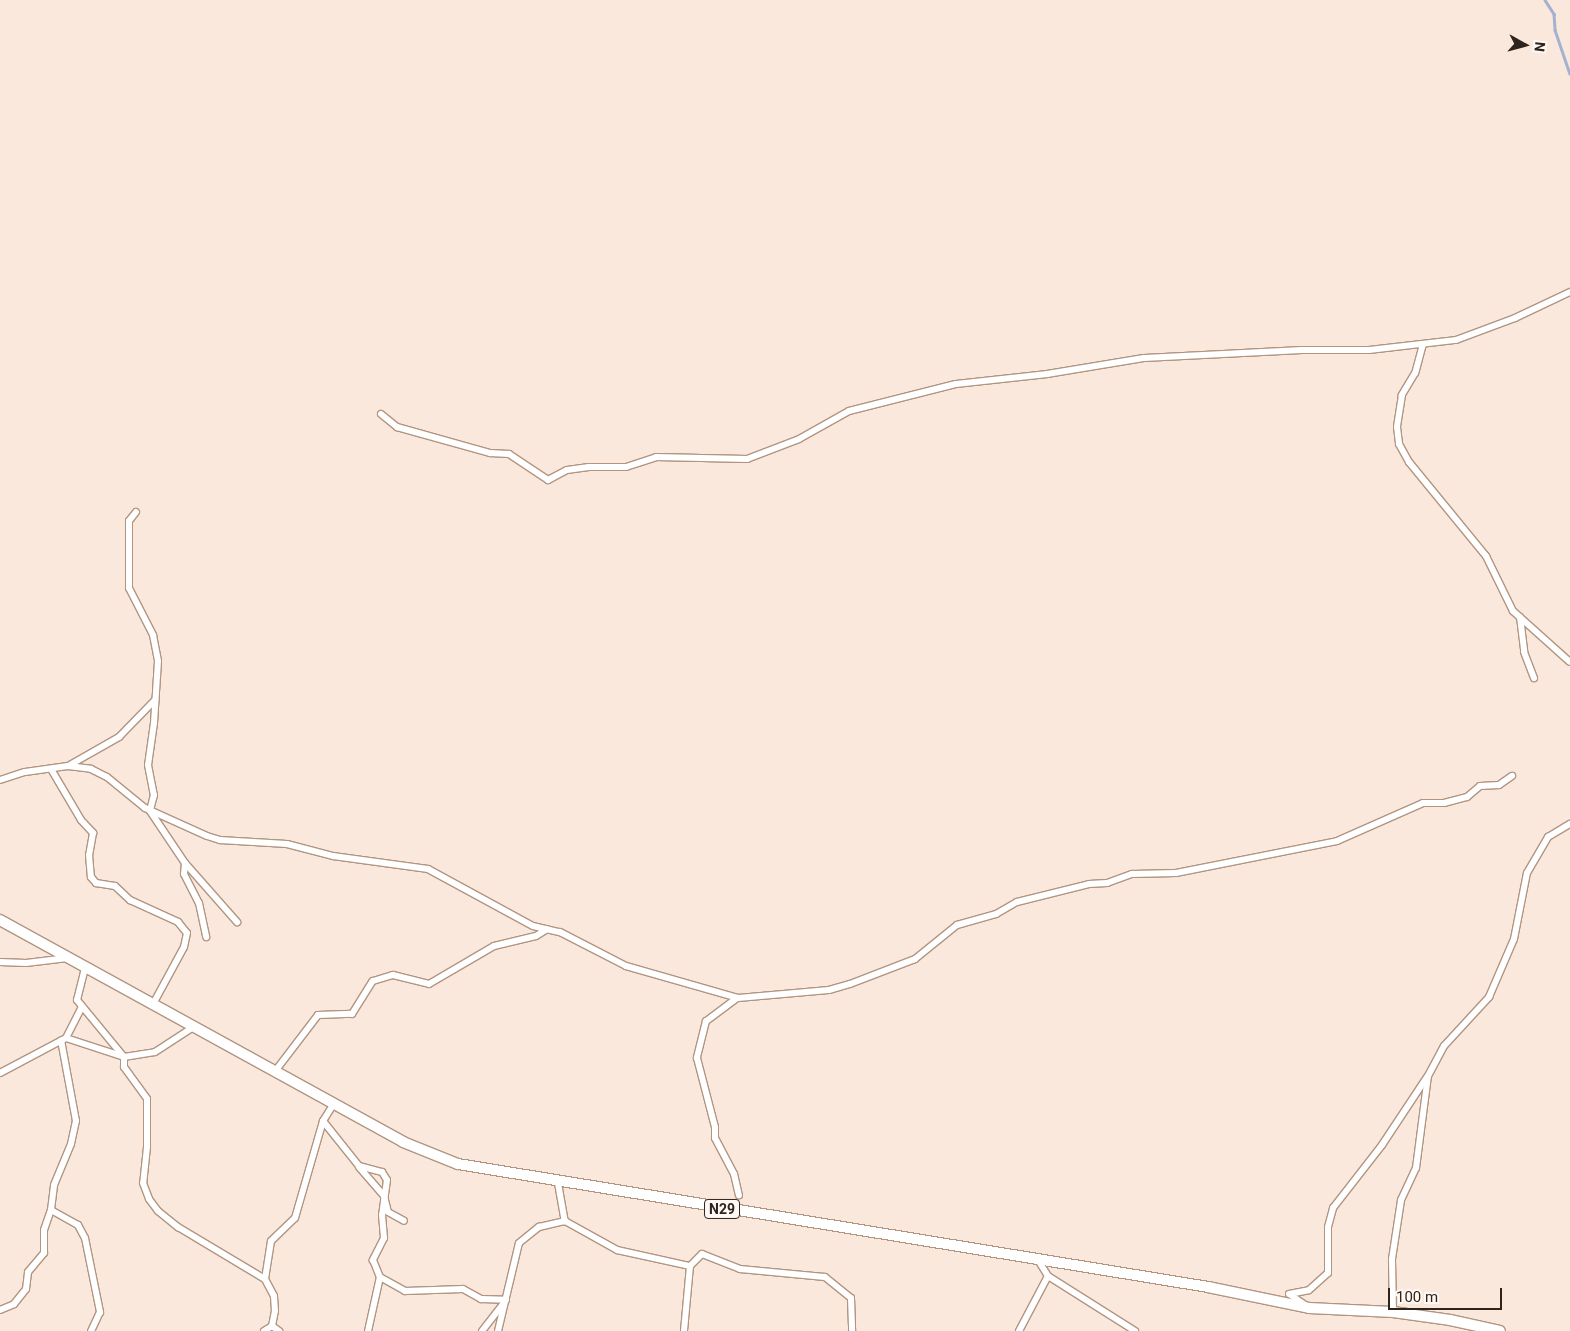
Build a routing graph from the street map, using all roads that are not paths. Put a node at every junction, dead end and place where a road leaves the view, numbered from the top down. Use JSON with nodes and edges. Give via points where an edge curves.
{"nodes":[{"id":1,"x":1570,"y":292,"type":"edge"},
{"id":2,"x":1423,"y":344,"type":"junction"},
{"id":3,"x":381,"y":414,"type":"dead end"},
{"id":4,"x":136,"y":512,"type":"dead end"},
{"id":5,"x":1520,"y":617,"type":"junction"},
{"id":6,"x":1570,"y":662,"type":"edge"},
{"id":7,"x":1534,"y":678,"type":"dead end"},
{"id":8,"x":155,"y":700,"type":"junction"},
{"id":9,"x":68,"y":766,"type":"junction"},
{"id":10,"x":51,"y":769,"type":"junction"},
{"id":11,"x":1512,"y":776,"type":"dead end"},
{"id":12,"x":0,"y":780,"type":"edge"},
{"id":13,"x":150,"y":810,"type":"junction"},
{"id":14,"x":1570,"y":824,"type":"edge"},
{"id":15,"x":184,"y":862,"type":"junction"},
{"id":16,"x":0,"y":920,"type":"edge"},
{"id":17,"x":237,"y":922,"type":"dead end"},
{"id":18,"x":547,"y":929,"type":"junction"},
{"id":19,"x":206,"y":937,"type":"dead end"},
{"id":20,"x":69,"y":958,"type":"junction"},
{"id":21,"x":0,"y":962,"type":"edge"},
{"id":22,"x":85,"y":968,"type":"junction"},
{"id":23,"x":738,"y":998,"type":"junction"},
{"id":24,"x":153,"y":1004,"type":"junction"},
{"id":25,"x":82,"y":1007,"type":"junction"},
{"id":26,"x":192,"y":1028,"type":"junction"},
{"id":27,"x":64,"y":1039,"type":"junction"},
{"id":28,"x":124,"y":1057,"type":"junction"},
{"id":29,"x":276,"y":1070,"type":"junction"},
{"id":30,"x":0,"y":1073,"type":"edge"},
{"id":31,"x":1428,"y":1076,"type":"junction"},
{"id":32,"x":335,"y":1102,"type":"junction"},
{"id":33,"x":322,"y":1121,"type":"junction"},
{"id":34,"x":358,"y":1166,"type":"junction"},
{"id":35,"x":558,"y":1183,"type":"junction"},
{"id":36,"x":739,"y":1195,"type":"dead end"},
{"id":37,"x":384,"y":1196,"type":"junction"},
{"id":38,"x":51,"y":1210,"type":"junction"},
{"id":39,"x":404,"y":1221,"type":"dead end"},
{"id":40,"x":565,"y":1221,"type":"junction"},
{"id":41,"x":1038,"y":1260,"type":"junction"},
{"id":42,"x":690,"y":1266,"type":"junction"},
{"id":43,"x":1048,"y":1276,"type":"junction"},
{"id":44,"x":380,"y":1277,"type":"junction"},
{"id":45,"x":265,"y":1279,"type":"junction"},
{"id":46,"x":506,"y":1300,"type":"junction"},
{"id":47,"x":1309,"y":1308,"type":"junction"},
{"id":48,"x":0,"y":1310,"type":"edge"},
{"id":49,"x":1393,"y":1312,"type":"junction"},
{"id":50,"x":1117,"y":1318,"type":"junction"},
{"id":51,"x":272,"y":1326,"type":"junction"},
{"id":52,"x":91,"y":1331,"type":"edge"},
{"id":53,"x":264,"y":1331,"type":"edge"},
{"id":54,"x":280,"y":1331,"type":"edge"},
{"id":55,"x":368,"y":1331,"type":"edge"},
{"id":56,"x":482,"y":1331,"type":"edge"},
{"id":57,"x":498,"y":1331,"type":"edge"},
{"id":58,"x":684,"y":1331,"type":"edge"},
{"id":59,"x":852,"y":1331,"type":"edge"},
{"id":60,"x":1019,"y":1331,"type":"edge"},
{"id":61,"x":1126,"y":1331,"type":"edge"},
{"id":62,"x":1135,"y":1331,"type":"edge"},
{"id":63,"x":1500,"y":1331,"type":"edge"}],
"edges":[{"from":1,"to":2,"type":"street","via":[[1478,333]]},
{"from":2,"to":3,"type":"street","via":[[1369,350],[1144,358],[1047,374],[956,384],[849,411],[791,443],[747,459],[656,456],[626,467],[589,466],[567,470],[548,480],[509,454],[490,453],[397,427]]},
{"from":2,"to":5,"type":"street","via":[[1415,373],[1402,395],[1397,427],[1399,444],[1409,462],[1486,556],[1511,608]]},
{"from":4,"to":8,"type":"street","via":[[130,522],[129,588],[153,635],[158,661]]},
{"from":5,"to":6,"type":"street"},
{"from":5,"to":7,"type":"street","via":[[1524,652]]},
{"from":8,"to":9,"type":"street","via":[[119,737]]},
{"from":8,"to":13,"type":"street","via":[[148,765],[154,795]]},
{"from":9,"to":10,"type":"street"},
{"from":9,"to":13,"type":"street","via":[[107,777]]},
{"from":10,"to":12,"type":"street"},
{"from":10,"to":24,"type":"street","via":[[81,820],[93,833],[89,855],[91,877],[96,883],[115,886],[130,900],[178,922],[187,933],[184,947]]},
{"from":11,"to":23,"type":"street","via":[[1499,785],[1480,786],[1467,797],[1444,803],[1423,803],[1336,841],[1176,873],[1132,874],[1107,883],[1080,886],[1017,902],[996,914],[957,925],[915,959],[830,990]]},
{"from":13,"to":15,"type":"street"},
{"from":13,"to":18,"type":"street","via":[[220,840],[287,844],[333,856],[428,869],[533,926]]},
{"from":14,"to":31,"type":"street","via":[[1548,837],[1527,873],[1519,899],[1514,939],[1489,997],[1468,1024],[1444,1046]]},
{"from":15,"to":17,"type":"street"},
{"from":15,"to":19,"type":"street","via":[[184,874],[199,903]]},
{"from":16,"to":20,"type":"main road","number":"N29"},
{"from":18,"to":23,"type":"street","via":[[560,932],[626,966]]},
{"from":18,"to":29,"type":"street","via":[[536,936],[494,946],[429,984],[394,975],[381,977],[368,984],[352,1014],[318,1015]]},
{"from":20,"to":21,"type":"street","via":[[26,963]]},
{"from":20,"to":22,"type":"main road","number":"N29"},
{"from":22,"to":24,"type":"main road","number":"N29"},
{"from":22,"to":25,"type":"street","via":[[76,1000]]},
{"from":23,"to":36,"type":"street","via":[[715,1011],[706,1021],[697,1058],[715,1138],[734,1174]]},
{"from":24,"to":26,"type":"main road","number":"N29"},
{"from":25,"to":27,"type":"street"},
{"from":25,"to":28,"type":"street"},
{"from":26,"to":28,"type":"street","via":[[155,1052]]},
{"from":26,"to":29,"type":"main road","number":"N29"},
{"from":27,"to":28,"type":"street"},
{"from":27,"to":30,"type":"street"},
{"from":27,"to":38,"type":"street","via":[[76,1121],[72,1144],[54,1185]]},
{"from":28,"to":45,"type":"street","via":[[124,1067],[147,1099],[149,1111],[143,1184],[149,1198],[158,1211],[178,1227]]},
{"from":29,"to":32,"type":"main road","number":"N29"},
{"from":31,"to":47,"type":"street","via":[[1382,1145],[1333,1208],[1328,1227],[1328,1273],[1308,1290],[1289,1294]]},
{"from":31,"to":49,"type":"street","via":[[1416,1168],[1401,1200],[1392,1259]]},
{"from":32,"to":33,"type":"street"},
{"from":32,"to":35,"type":"main road","number":"N29","via":[[403,1142],[458,1164]]},
{"from":33,"to":34,"type":"street"},
{"from":33,"to":45,"type":"street","via":[[295,1218],[271,1241]]},
{"from":34,"to":37,"type":"street"},
{"from":34,"to":37,"type":"street","via":[[382,1172],[387,1180]]},
{"from":35,"to":40,"type":"street"},
{"from":35,"to":41,"type":"main road","number":"N29"},
{"from":37,"to":39,"type":"street","via":[[388,1212]]},
{"from":37,"to":44,"type":"street","via":[[384,1238],[373,1260]]},
{"from":38,"to":48,"type":"street","via":[[44,1230],[44,1253],[28,1272],[26,1289],[14,1304]]},
{"from":38,"to":52,"type":"street","via":[[78,1225],[85,1238],[100,1312]]},
{"from":40,"to":42,"type":"street","via":[[617,1250]]},
{"from":40,"to":46,"type":"street","via":[[539,1227],[519,1243]]},
{"from":41,"to":43,"type":"street"},
{"from":41,"to":47,"type":"main road","number":"N29","via":[[1208,1287]]},
{"from":42,"to":58,"type":"street"},
{"from":42,"to":59,"type":"street","via":[[702,1254],[740,1269],[825,1277],[851,1298]]},
{"from":43,"to":50,"type":"street"},
{"from":43,"to":60,"type":"street"},
{"from":44,"to":46,"type":"street","via":[[405,1291],[463,1289],[481,1299]]},
{"from":44,"to":55,"type":"street"},
{"from":45,"to":51,"type":"street","via":[[274,1296]]},
{"from":46,"to":56,"type":"street"},
{"from":46,"to":57,"type":"street"},
{"from":47,"to":49,"type":"main road","number":"N29"},
{"from":49,"to":63,"type":"main road","number":"N29"},
{"from":50,"to":61,"type":"street"},
{"from":50,"to":62,"type":"street"},
{"from":51,"to":53,"type":"street"},
{"from":51,"to":54,"type":"street"}]}
